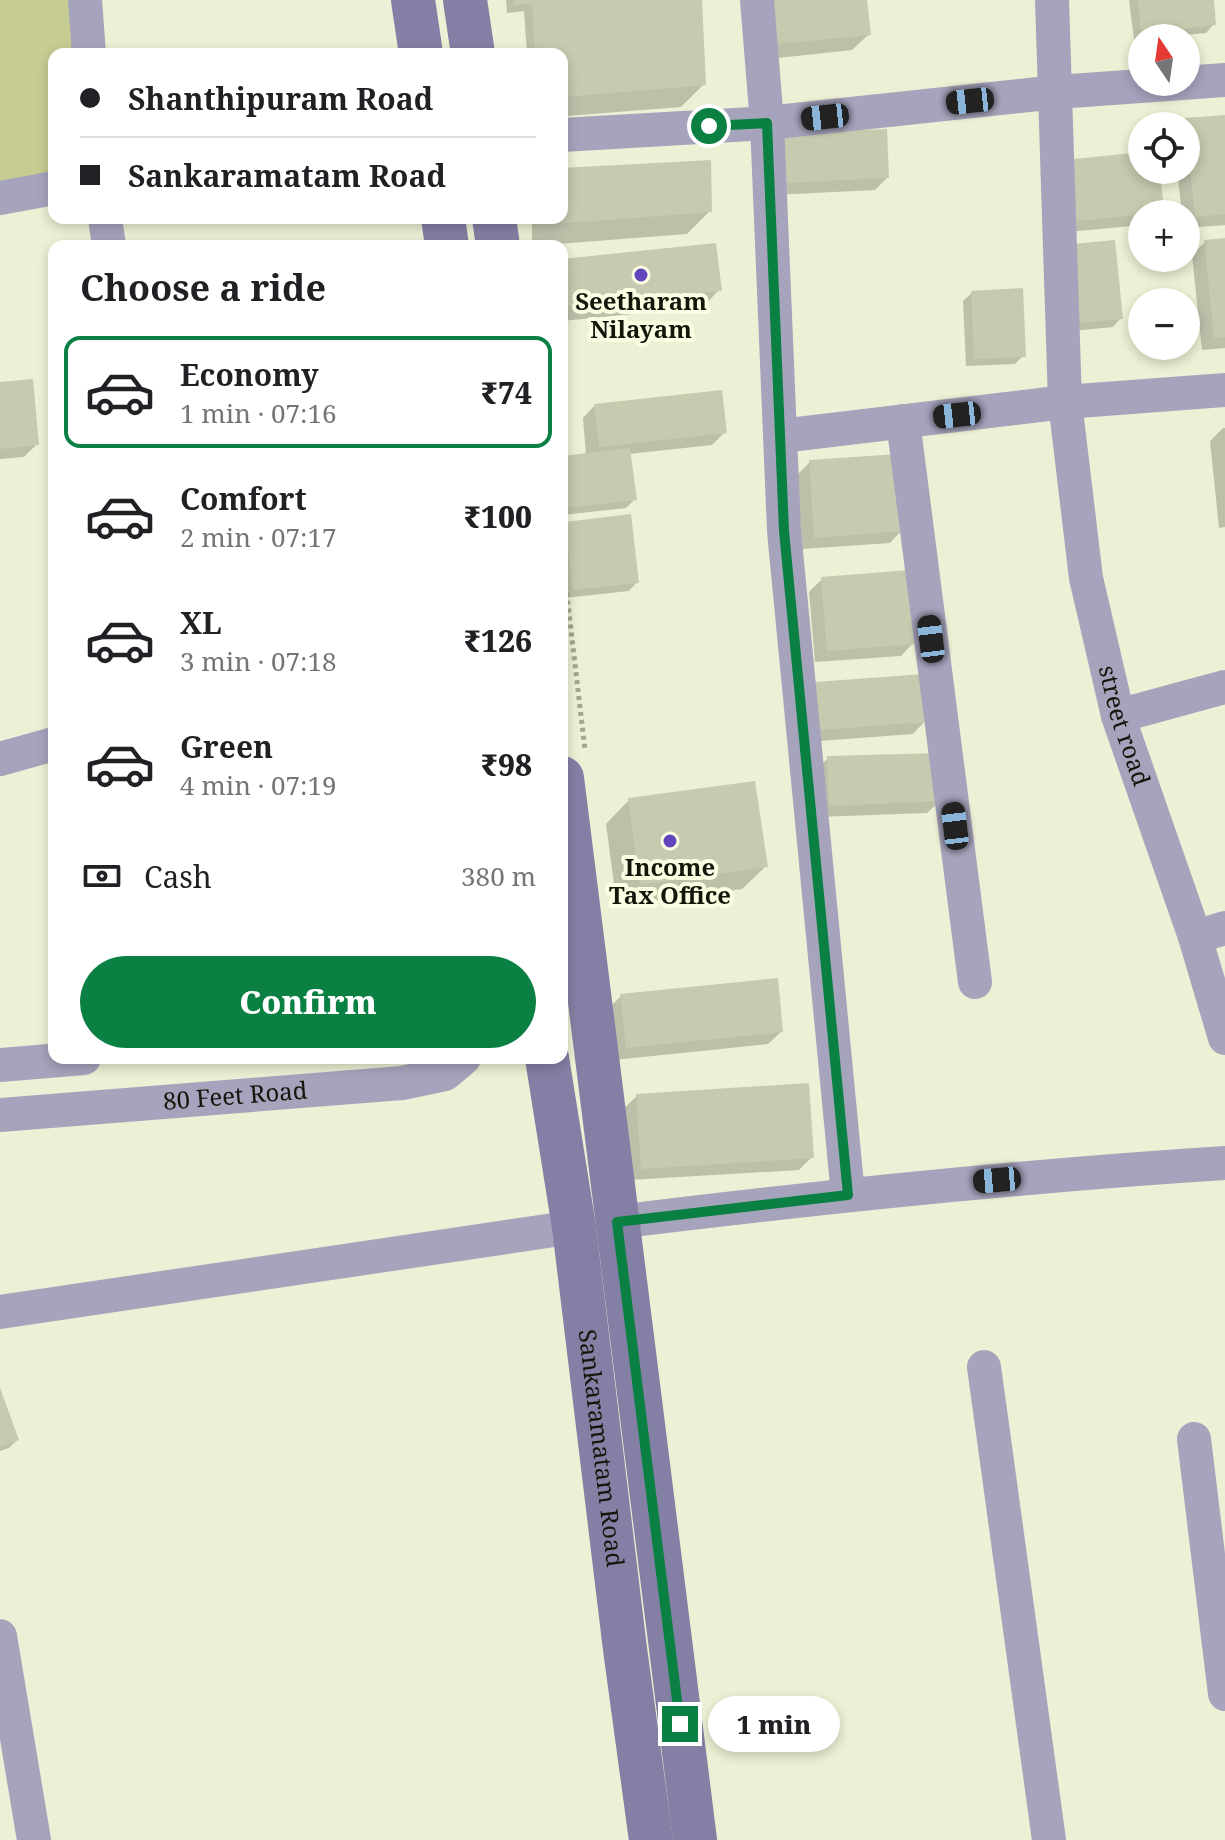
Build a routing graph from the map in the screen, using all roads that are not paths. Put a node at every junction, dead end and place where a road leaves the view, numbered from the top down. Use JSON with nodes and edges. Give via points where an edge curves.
{"nodes":[{"id":1,"x":85,"y":0,"type":"edge"},
{"id":2,"x":413,"y":0,"type":"edge"},
{"id":3,"x":465,"y":0,"type":"edge"},
{"id":4,"x":757,"y":0,"type":"edge"},
{"id":5,"x":1052,"y":0,"type":"edge"},
{"id":6,"x":89,"y":48,"type":"edge"},
{"id":7,"x":420,"y":48,"type":"edge"},
{"id":8,"x":472,"y":48,"type":"edge"},
{"id":9,"x":1225,"y":80,"type":"edge"},
{"id":10,"x":1057,"y":92,"type":"junction"},
{"id":11,"x":767,"y":123,"type":"junction"},
{"id":12,"x":568,"y":135,"type":"edge"},
{"id":13,"x":48,"y":189,"type":"edge"},
{"id":14,"x":0,"y":198,"type":"edge"},
{"id":15,"x":1225,"y":390,"type":"edge"},
{"id":16,"x":1065,"y":402,"type":"junction"},
{"id":17,"x":903,"y":421,"type":"junction"},
{"id":18,"x":781,"y":436,"type":"junction"},
{"id":19,"x":1225,"y":687,"type":"edge"},
{"id":20,"x":1118,"y":716,"type":"junction"},
{"id":21,"x":48,"y":746,"type":"edge"},
{"id":22,"x":0,"y":759,"type":"edge"},
{"id":23,"x":568,"y":874,"type":"edge"},
{"id":24,"x":1210,"y":932,"type":"edge"},
{"id":25,"x":975,"y":982,"type":"dead end"},
{"id":26,"x":577,"y":1017,"type":"edge"},
{"id":27,"x":1225,"y":1038,"type":"edge"},
{"id":28,"x":48,"y":1061,"type":"edge"},
{"id":29,"x":457,"y":1064,"type":"edge"},
{"id":30,"x":548,"y":1064,"type":"edge"},
{"id":31,"x":0,"y":1065,"type":"edge"},
{"id":32,"x":0,"y":1115,"type":"edge"},
{"id":33,"x":1225,"y":1163,"type":"edge"},
{"id":34,"x":848,"y":1195,"type":"junction"},
{"id":35,"x":617,"y":1222,"type":"junction"},
{"id":36,"x":574,"y":1227,"type":"junction"},
{"id":37,"x":0,"y":1312,"type":"edge"},
{"id":38,"x":984,"y":1367,"type":"dead end"},
{"id":39,"x":1194,"y":1439,"type":"dead end"},
{"id":40,"x":1218,"y":1578,"type":"edge"},
{"id":41,"x":0,"y":1636,"type":"edge"},
{"id":42,"x":1225,"y":1694,"type":"edge"},
{"id":43,"x":34,"y":1840,"type":"edge"},
{"id":44,"x":651,"y":1840,"type":"edge"},
{"id":45,"x":695,"y":1840,"type":"edge"},
{"id":46,"x":1049,"y":1840,"type":"edge"}],
"edges":[{"from":1,"to":6,"type":"street"},
{"from":2,"to":7,"type":"main road"},
{"from":3,"to":8,"type":"main road"},
{"from":4,"to":11,"type":"street"},
{"from":5,"to":10,"type":"street","name":"street road"},
{"from":9,"to":10,"type":"street"},
{"from":10,"to":11,"type":"street"},
{"from":10,"to":16,"type":"street","name":"street road"},
{"from":11,"to":12,"type":"street"},
{"from":11,"to":18,"type":"street"},
{"from":13,"to":14,"type":"street"},
{"from":15,"to":16,"type":"street"},
{"from":16,"to":17,"type":"street"},
{"from":16,"to":20,"type":"street","name":"street road","via":[[1086,578]]},
{"from":17,"to":18,"type":"street"},
{"from":17,"to":25,"type":"street"},
{"from":18,"to":34,"type":"street","via":[[784,531]]},
{"from":19,"to":20,"type":"street"},
{"from":20,"to":24,"type":"street","name":"street road"},
{"from":21,"to":22,"type":"street"},
{"from":23,"to":26,"type":"main road","name":"Sankaramatam Road"},
{"from":24,"to":27,"type":"street","name":"street road"},
{"from":26,"to":35,"type":"main road","name":"Sankaramatam Road"},
{"from":28,"to":31,"type":"street"},
{"from":29,"to":32,"type":"street","name":"80 Feet Road","via":[[445,1074],[402,1083]]},
{"from":30,"to":36,"type":"main road","name":"Sankaramatam Road"},
{"from":33,"to":34,"type":"street"},
{"from":34,"to":35,"type":"street"},
{"from":35,"to":45,"type":"main road","name":"Sankaramatam Road"},
{"from":36,"to":37,"type":"street"},
{"from":36,"to":44,"type":"main road","name":"Sankaramatam Road"},
{"from":38,"to":46,"type":"street"},
{"from":39,"to":40,"type":"street"},
{"from":40,"to":42,"type":"street"},
{"from":41,"to":43,"type":"street"}]}
